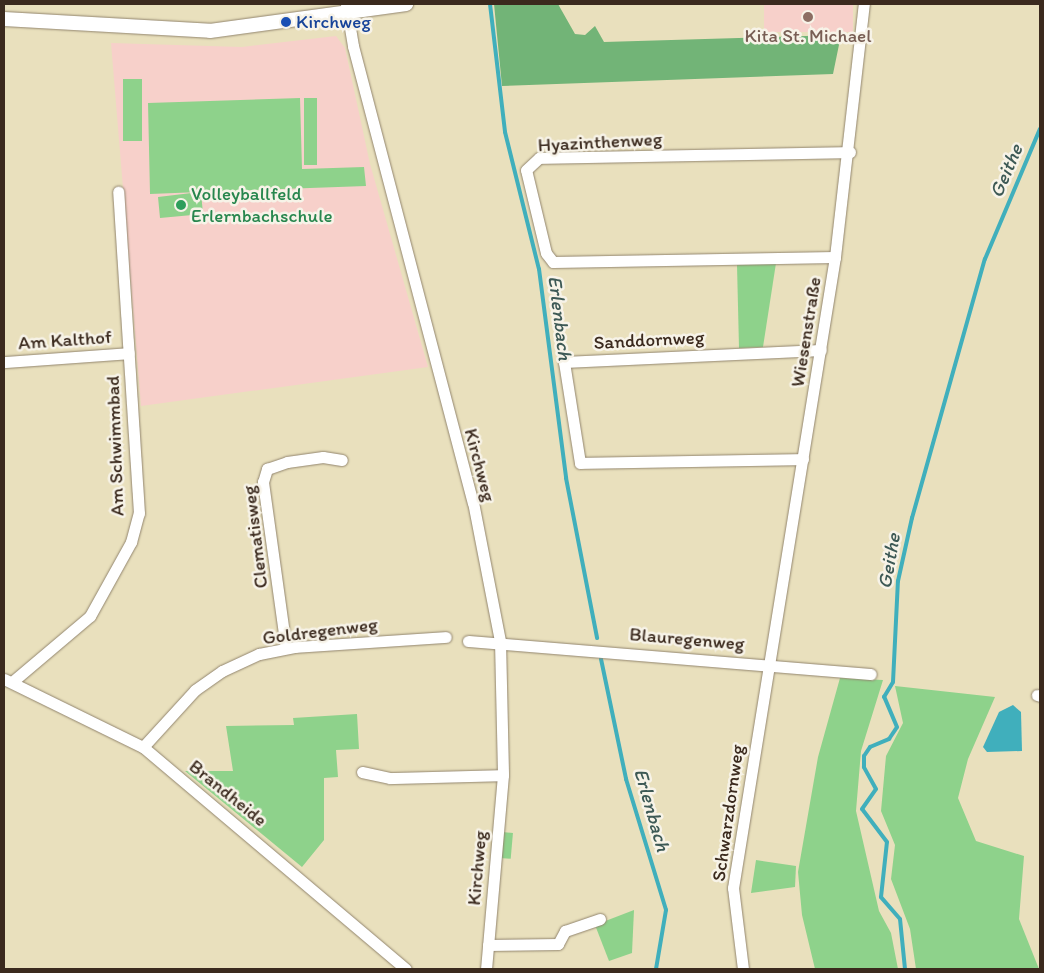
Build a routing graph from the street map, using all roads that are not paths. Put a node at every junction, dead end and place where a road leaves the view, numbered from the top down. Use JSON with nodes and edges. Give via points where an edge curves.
{"nodes":[{"id":1,"x":406,"y":4,"type":"edge"},
{"id":2,"x":864,"y":4,"type":"edge"},
{"id":3,"x":347,"y":8,"type":"edge"},
{"id":4,"x":4,"y":19,"type":"edge"},
{"id":5,"x":850,"y":152,"type":"junction"},
{"id":6,"x":118,"y":192,"type":"dead end"},
{"id":7,"x":835,"y":256,"type":"junction"},
{"id":8,"x":821,"y":350,"type":"junction"},
{"id":9,"x":129,"y":353,"type":"junction"},
{"id":10,"x":4,"y":362,"type":"edge"},
{"id":11,"x":803,"y":459,"type":"junction"},
{"id":12,"x":342,"y":460,"type":"dead end"},
{"id":13,"x":446,"y":638,"type":"dead end"},
{"id":14,"x":500,"y":640,"type":"junction"},
{"id":15,"x":468,"y":641,"type":"dead end"},
{"id":16,"x":286,"y":648,"type":"junction"},
{"id":17,"x":769,"y":663,"type":"junction"},
{"id":18,"x":871,"y":674,"type":"dead end"},
{"id":19,"x":8,"y":680,"type":"edge"},
{"id":20,"x":143,"y":747,"type":"junction"},
{"id":21,"x":362,"y":772,"type":"dead end"},
{"id":22,"x":503,"y":775,"type":"junction"},
{"id":23,"x":600,"y":919,"type":"dead end"},
{"id":24,"x":488,"y":945,"type":"junction"},
{"id":25,"x":406,"y":969,"type":"edge"},
{"id":26,"x":486,"y":969,"type":"edge"},
{"id":27,"x":743,"y":969,"type":"edge"}],
"edges":[{"from":1,"to":3,"type":"street"},
{"from":2,"to":5,"type":"street","name":"Wiesenstraße"},
{"from":3,"to":4,"type":"street","via":[[210,32]]},
{"from":3,"to":14,"type":"street","name":"Kirchweg","via":[[473,502]]},
{"from":5,"to":7,"type":"street","name":"Wiesenstraße"},
{"from":5,"to":7,"type":"street","name":"Hyazinthenweg","via":[[539,158],[526,170],[546,254],[553,262]]},
{"from":6,"to":9,"type":"street","name":"Am Schwimmbad"},
{"from":7,"to":8,"type":"street","name":"Wiesenstraße"},
{"from":8,"to":11,"type":"street","name":"Wiesenstraße"},
{"from":8,"to":11,"type":"street","name":"Sanddornweg","via":[[564,362],[580,463]]},
{"from":9,"to":10,"type":"street","name":"Am Kalthof"},
{"from":9,"to":19,"type":"street","name":"Am Schwimmbad","via":[[139,512],[130,542],[90,616]]},
{"from":11,"to":17,"type":"street","name":"Wiesenstraße"},
{"from":12,"to":16,"type":"street","name":"Clematisweg","via":[[323,457],[287,462],[267,469],[263,482]]},
{"from":13,"to":16,"type":"street","name":"Goldregenweg"},
{"from":14,"to":15,"type":"street"},
{"from":14,"to":17,"type":"street","name":"Blauregenweg"},
{"from":14,"to":22,"type":"street","name":"Kirchweg"},
{"from":16,"to":20,"type":"street","name":"Goldregenweg","via":[[222,671],[195,690]]},
{"from":17,"to":18,"type":"street","name":"Blauregenweg"},
{"from":17,"to":27,"type":"street","name":"Schwarzdornweg","via":[[734,888]]},
{"from":19,"to":20,"type":"street","name":"Brandheide"},
{"from":20,"to":25,"type":"street","name":"Brandheide"},
{"from":21,"to":22,"type":"street","via":[[390,778]]},
{"from":22,"to":24,"type":"street","name":"Kirchweg"},
{"from":23,"to":24,"type":"street","via":[[565,931],[558,944]]},
{"from":24,"to":26,"type":"street","name":"Kirchweg"}]}
